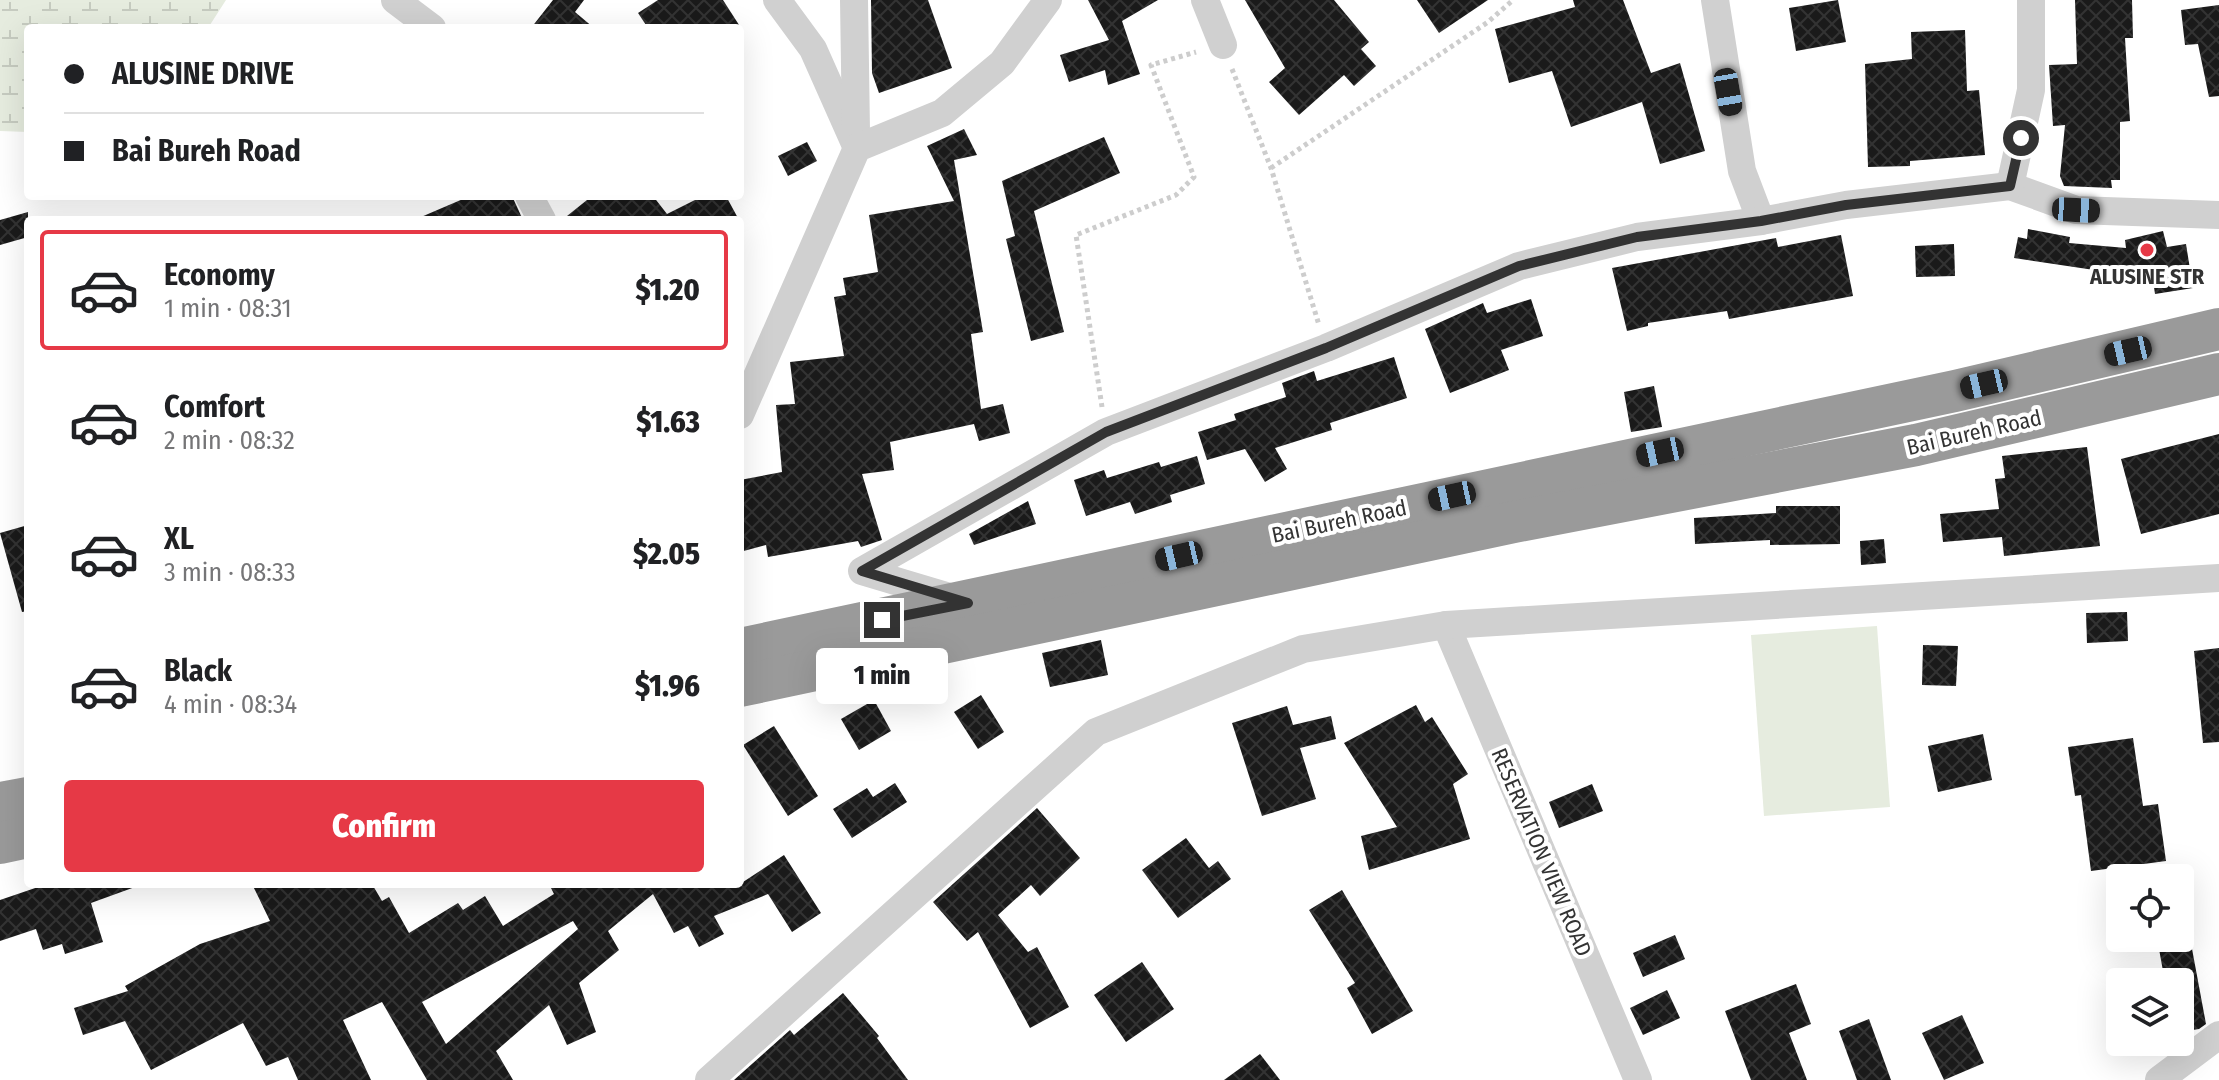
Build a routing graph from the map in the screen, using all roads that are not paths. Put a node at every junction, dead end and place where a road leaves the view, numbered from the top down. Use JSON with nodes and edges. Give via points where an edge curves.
{"nodes":[{"id":1,"x":395,"y":0,"type":"edge"},
{"id":2,"x":777,"y":0,"type":"edge"},
{"id":3,"x":854,"y":0,"type":"edge"},
{"id":4,"x":1048,"y":0,"type":"edge"},
{"id":5,"x":1205,"y":0,"type":"edge"},
{"id":6,"x":1715,"y":0,"type":"edge"},
{"id":7,"x":2031,"y":0,"type":"edge"},
{"id":8,"x":427,"y":24,"type":"edge"},
{"id":9,"x":1223,"y":45,"type":"road end"},
{"id":10,"x":857,"y":148,"type":"junction"},
{"id":11,"x":2010,"y":186,"type":"junction"},
{"id":12,"x":2219,"y":215,"type":"edge"},
{"id":13,"x":1761,"y":221,"type":"junction"},
{"id":14,"x":2219,"y":329,"type":"edge"},
{"id":15,"x":2219,"y":374,"type":"edge"},
{"id":16,"x":744,"y":406,"type":"edge"},
{"id":17,"x":2219,"y":578,"type":"edge"},
{"id":18,"x":968,"y":603,"type":"junction"},
{"id":19,"x":1446,"y":625,"type":"junction"},
{"id":20,"x":744,"y":648,"type":"edge"},
{"id":21,"x":744,"y":685,"type":"edge"},
{"id":22,"x":24,"y":799,"type":"edge"},
{"id":23,"x":0,"y":803,"type":"edge"},
{"id":24,"x":24,"y":838,"type":"edge"},
{"id":25,"x":0,"y":843,"type":"edge"},
{"id":26,"x":2219,"y":1035,"type":"edge"},
{"id":27,"x":709,"y":1080,"type":"edge"},
{"id":28,"x":1638,"y":1080,"type":"edge"},
{"id":29,"x":2159,"y":1080,"type":"edge"}],
"edges":[{"from":1,"to":8,"type":"street"},
{"from":2,"to":10,"type":"street","via":[[813,49]]},
{"from":3,"to":10,"type":"street"},
{"from":4,"to":10,"type":"street","via":[[1002,63],[942,113]]},
{"from":5,"to":9,"type":"street"},
{"from":6,"to":13,"type":"street","via":[[1742,171]]},
{"from":7,"to":11,"type":"street","via":[[2031,90]]},
{"from":10,"to":16,"type":"street"},
{"from":11,"to":12,"type":"street","via":[[2076,210]]},
{"from":11,"to":13,"type":"street","via":[[1846,205]]},
{"from":13,"to":18,"type":"street","via":[[1637,237],[1519,266],[1326,348],[1106,432],[862,571]]},
{"from":14,"to":18,"type":"highway","name":"Bai Bureh Road","via":[[1955,391]]},
{"from":15,"to":21,"type":"highway","name":"Bai Bureh Road","via":[[1916,445],[1514,522]]},
{"from":17,"to":19,"type":"street"},
{"from":18,"to":20,"type":"highway","name":"Bai Bureh Road"},
{"from":19,"to":27,"type":"street","via":[[1303,649],[1096,732]]},
{"from":19,"to":28,"type":"street","name":"RESERVATION VIEW ROAD"},
{"from":22,"to":23,"type":"highway"},
{"from":24,"to":25,"type":"highway"},
{"from":26,"to":29,"type":"street"}]}
